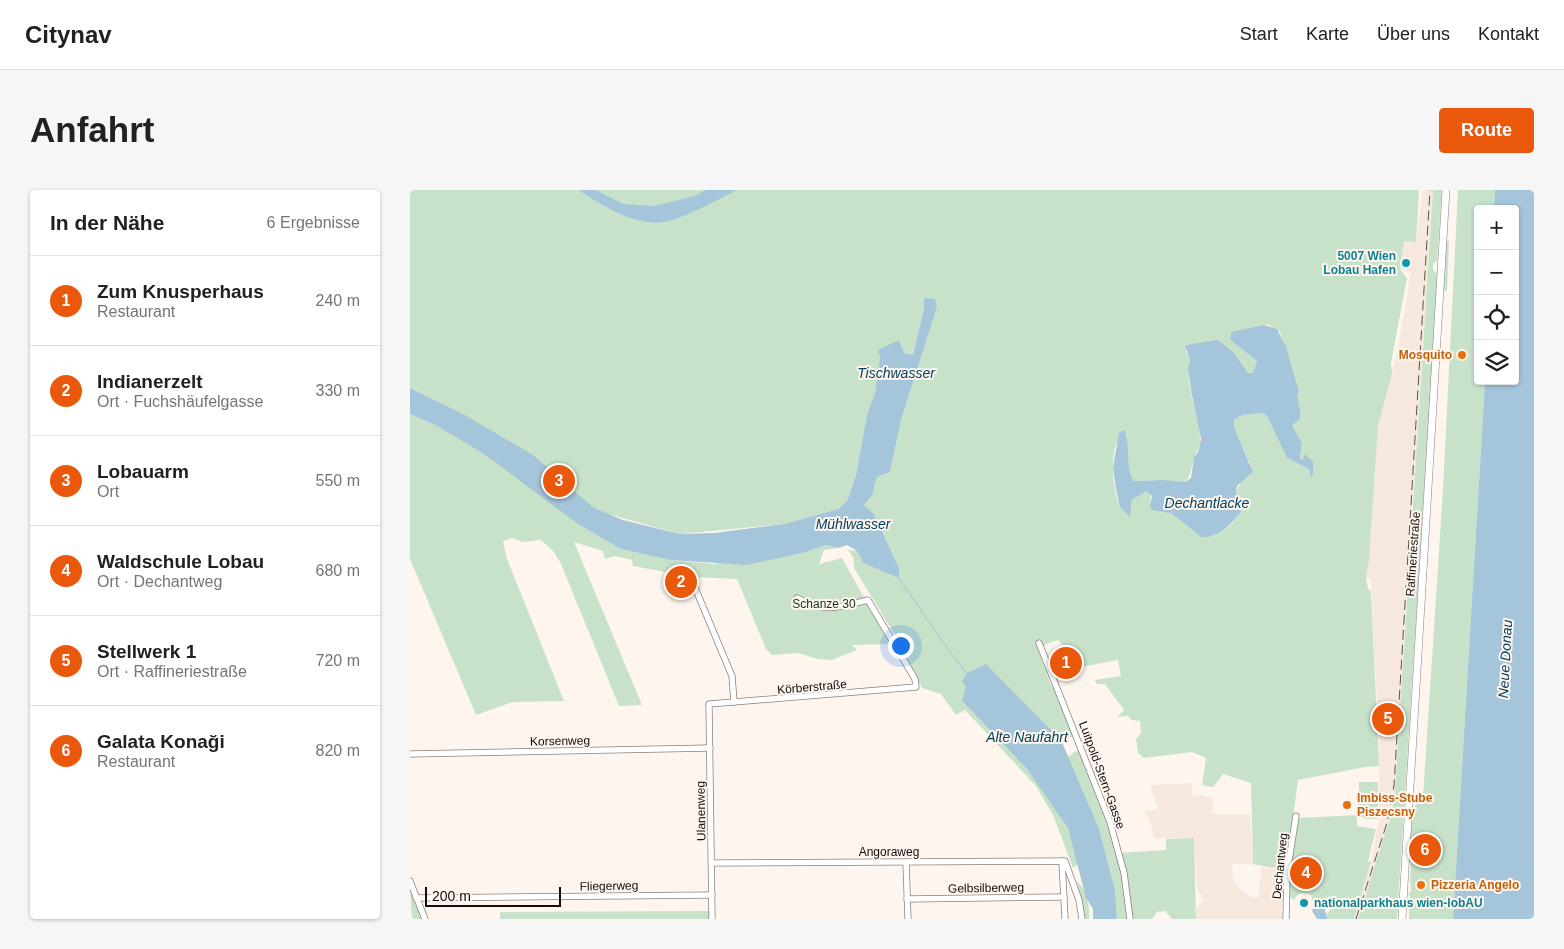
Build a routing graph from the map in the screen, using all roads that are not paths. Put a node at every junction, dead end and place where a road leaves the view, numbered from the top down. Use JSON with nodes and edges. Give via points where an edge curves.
{"nodes":[{"id":1,"x":1446,"y":190,"type":"edge"},
{"id":2,"x":688,"y":572,"type":"dead end"},
{"id":3,"x":797,"y":598,"type":"dead end"},
{"id":4,"x":1040,"y":643,"type":"dead end"},
{"id":5,"x":734,"y":702,"type":"junction"},
{"id":6,"x":709,"y":704,"type":"joint"},
{"id":7,"x":710,"y":748,"type":"junction"},
{"id":8,"x":410,"y":754,"type":"edge"},
{"id":9,"x":1296,"y":816,"type":"dead end"},
{"id":10,"x":1064,"y":861,"type":"junction"},
{"id":11,"x":906,"y":862,"type":"junction"},
{"id":12,"x":712,"y":863,"type":"junction"},
{"id":13,"x":410,"y":881,"type":"edge"},
{"id":14,"x":712,"y":895,"type":"junction"},
{"id":15,"x":1064,"y":897,"type":"junction"},
{"id":16,"x":416,"y":898,"type":"junction"},
{"id":17,"x":908,"y":899,"type":"junction"},
{"id":18,"x":425,"y":919,"type":"edge"},
{"id":19,"x":712,"y":919,"type":"edge"},
{"id":20,"x":908,"y":919,"type":"edge"},
{"id":21,"x":1065,"y":919,"type":"edge"},
{"id":22,"x":1082,"y":919,"type":"edge"},
{"id":23,"x":1130,"y":919,"type":"edge"},
{"id":24,"x":1286,"y":919,"type":"edge"},
{"id":25,"x":1402,"y":919,"type":"edge"}],
"edges":[{"from":1,"to":25,"type":"street","name":"Raffineriestraße"},
{"from":2,"to":5,"type":"street","via":[[732,676]]},
{"from":3,"to":5,"type":"street","name":"Körberstraße","via":[[813,606],[831,609],[868,600],[915,679],[916,687]]},
{"from":4,"to":23,"type":"street","name":"Luitpold-Stern-Gasse","via":[[1110,822],[1124,873]]},
{"from":5,"to":6,"type":"street","name":"Körberstraße"},
{"from":6,"to":7,"type":"street","name":"Ulanenweg"},
{"from":7,"to":8,"type":"street","name":"Korsenweg"},
{"from":7,"to":12,"type":"street","name":"Ulanenweg"},
{"from":9,"to":24,"type":"street","name":"Dechantweg","via":[[1287,873]]},
{"from":10,"to":11,"type":"street","name":"Angoraweg"},
{"from":10,"to":15,"type":"street"},
{"from":10,"to":22,"type":"street","via":[[1079,900]]},
{"from":11,"to":12,"type":"street","name":"Angoraweg"},
{"from":11,"to":17,"type":"street"},
{"from":12,"to":14,"type":"street","name":"Ulanenweg"},
{"from":13,"to":16,"type":"street"},
{"from":14,"to":16,"type":"street","name":"Fliegerweg"},
{"from":14,"to":19,"type":"street","name":"Ulanenweg"},
{"from":15,"to":17,"type":"street","name":"Gelbsilberweg"},
{"from":15,"to":21,"type":"street"},
{"from":16,"to":18,"type":"street"},
{"from":17,"to":20,"type":"street"}]}
